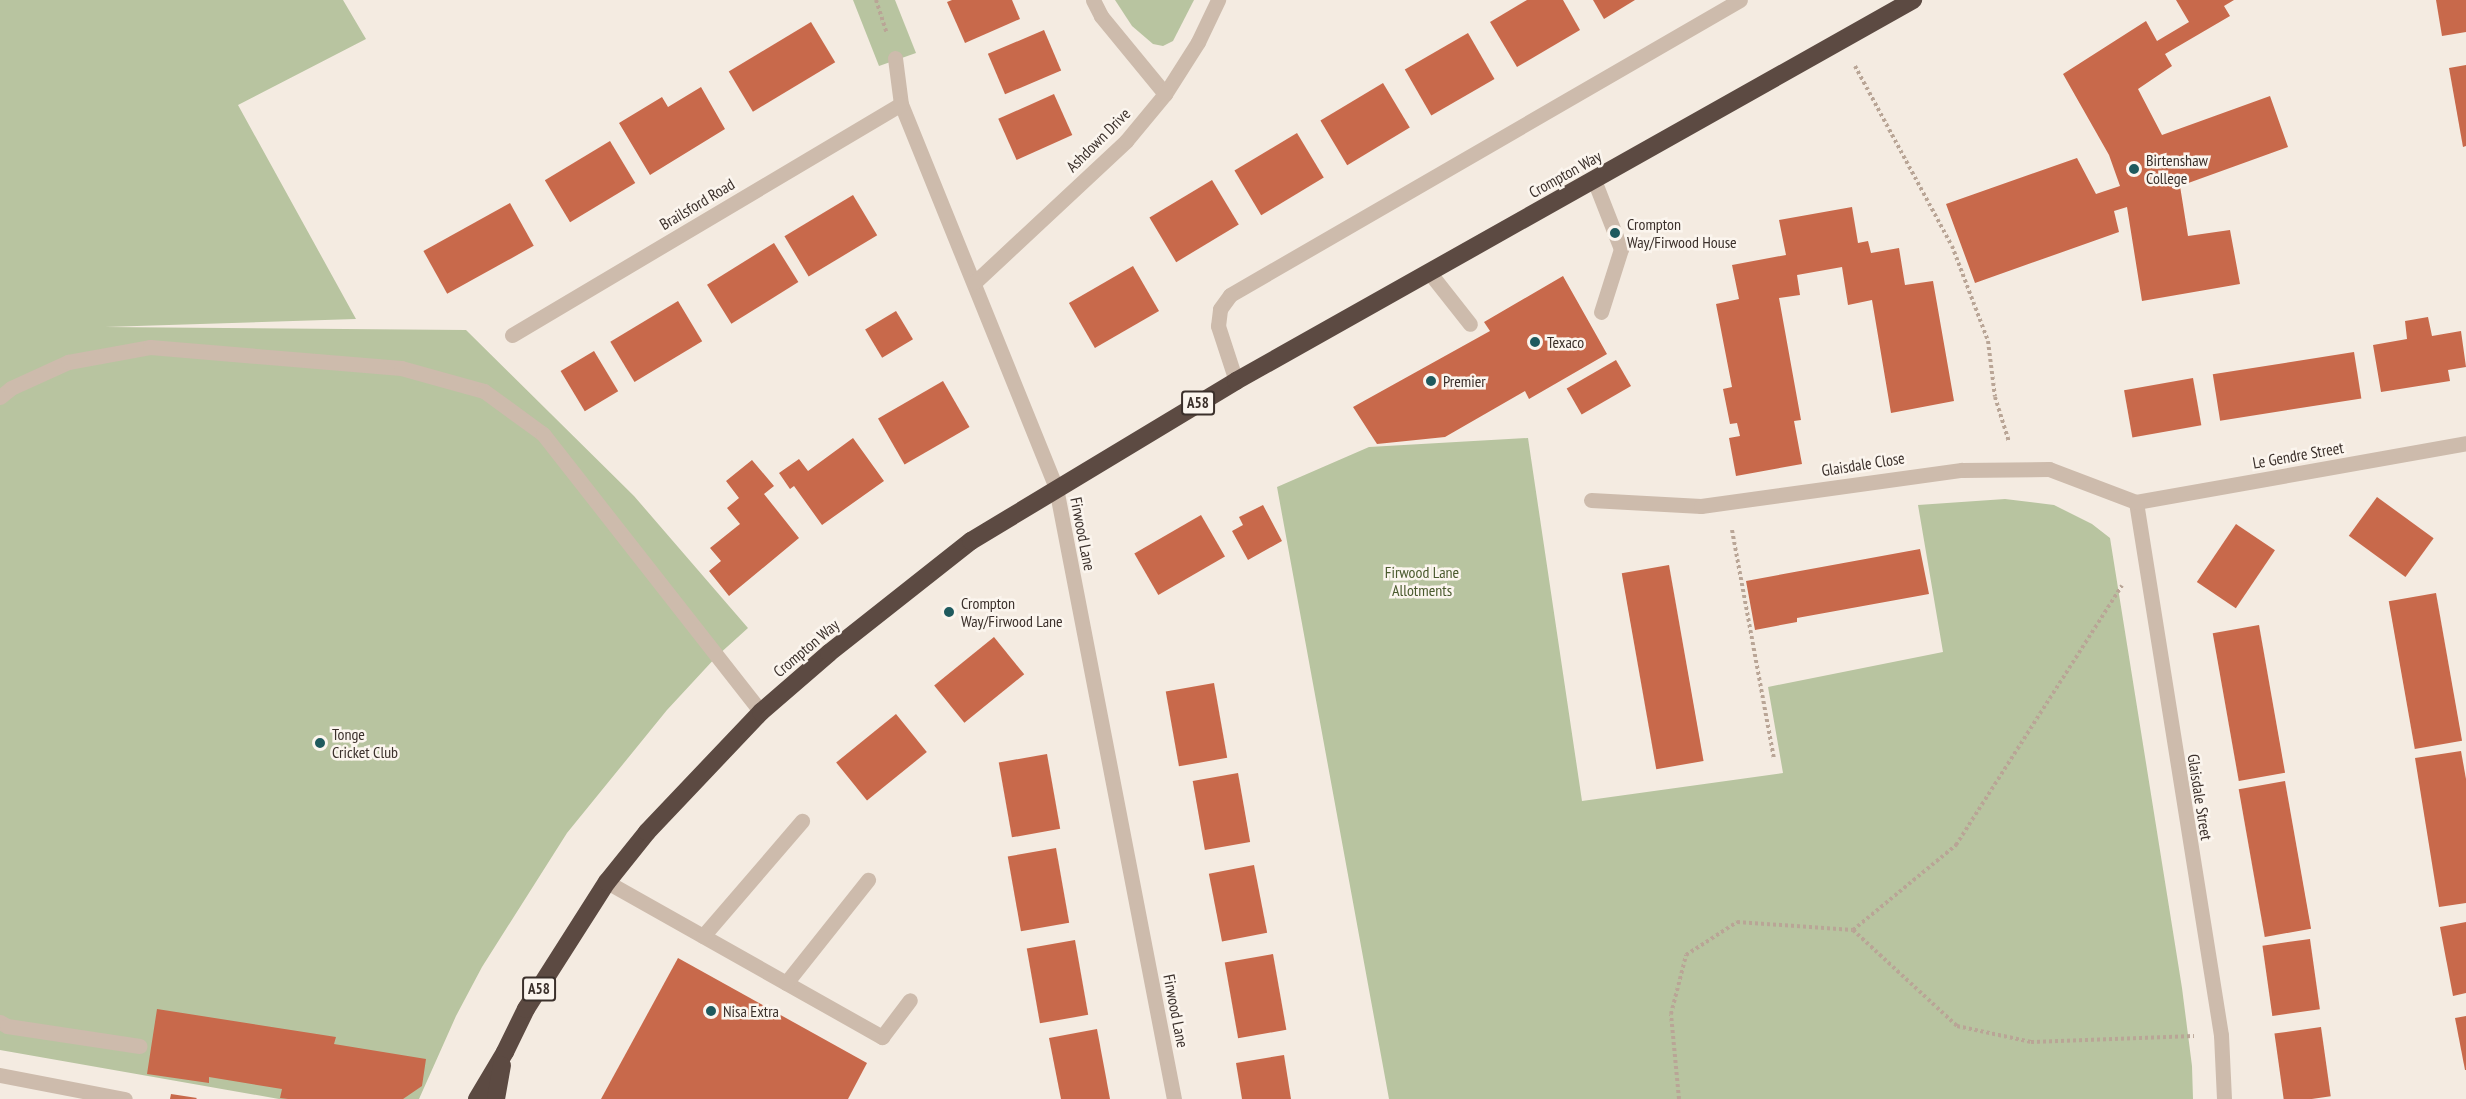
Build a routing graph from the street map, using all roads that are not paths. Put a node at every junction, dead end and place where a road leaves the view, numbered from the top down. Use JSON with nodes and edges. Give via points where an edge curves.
{"nodes":[{"id":1,"x":1093,"y":0,"type":"edge"},
{"id":2,"x":1218,"y":0,"type":"edge"},
{"id":3,"x":1740,"y":0,"type":"edge"},
{"id":4,"x":1913,"y":0,"type":"edge"},
{"id":5,"x":896,"y":58,"type":"road end"},
{"id":6,"x":1165,"y":94,"type":"junction"},
{"id":7,"x":901,"y":104,"type":"junction"},
{"id":8,"x":1594,"y":180,"type":"junction"},
{"id":9,"x":1429,"y":272,"type":"junction"},
{"id":10,"x":975,"y":282,"type":"junction"},
{"id":11,"x":1601,"y":312,"type":"dead end"},
{"id":12,"x":1470,"y":324,"type":"dead end"},
{"id":13,"x":512,"y":335,"type":"dead end"},
{"id":14,"x":1236,"y":381,"type":"junction"},
{"id":15,"x":0,"y":397,"type":"edge"},
{"id":16,"x":2466,"y":443,"type":"edge"},
{"id":17,"x":1056,"y":488,"type":"junction"},
{"id":18,"x":1591,"y":500,"type":"dead end"},
{"id":19,"x":2136,"y":502,"type":"junction"},
{"id":20,"x":761,"y":712,"type":"junction"},
{"id":21,"x":802,"y":821,"type":"dead end"},
{"id":22,"x":868,"y":880,"type":"dead end"},
{"id":23,"x":607,"y":882,"type":"junction"},
{"id":24,"x":702,"y":936,"type":"junction"},
{"id":25,"x":786,"y":983,"type":"junction"},
{"id":26,"x":910,"y":999,"type":"dead end"},
{"id":27,"x":0,"y":1023,"type":"edge"},
{"id":28,"x":139,"y":1046,"type":"dead end"},
{"id":29,"x":505,"y":1052,"type":"junction"},
{"id":30,"x":0,"y":1075,"type":"edge"},
{"id":31,"x":125,"y":1099,"type":"edge"},
{"id":32,"x":477,"y":1099,"type":"edge"},
{"id":33,"x":496,"y":1099,"type":"edge"},
{"id":34,"x":1174,"y":1099,"type":"edge"},
{"id":35,"x":2224,"y":1099,"type":"edge"}],
"edges":[{"from":1,"to":6,"type":"street","via":[[1101,16]]},
{"from":2,"to":6,"type":"street","name":"Ashdown Drive","via":[[1198,42]]},
{"from":3,"to":14,"type":"street","via":[[1230,295],[1220,309],[1218,326]]},
{"from":4,"to":8,"type":"highway","name":"Crompton Way","number":"A58"},
{"from":5,"to":7,"type":"street","name":"Firwood Lane"},
{"from":6,"to":10,"type":"street","name":"Ashdown Drive","via":[[1126,141]]},
{"from":7,"to":10,"type":"street","name":"Firwood Lane"},
{"from":7,"to":13,"type":"street","name":"Brailsford Road"},
{"from":8,"to":9,"type":"highway","name":"Crompton Way","number":"A58"},
{"from":8,"to":11,"type":"street","via":[[1621,249]]},
{"from":9,"to":12,"type":"street"},
{"from":9,"to":14,"type":"highway","name":"Crompton Way","number":"A58"},
{"from":10,"to":17,"type":"street","name":"Firwood Lane"},
{"from":14,"to":17,"type":"highway","name":"Crompton Way","number":"A58"},
{"from":15,"to":20,"type":"street","via":[[68,362],[150,347],[401,368],[484,392],[543,434]]},
{"from":16,"to":19,"type":"street","name":"Le Gendre Street"},
{"from":17,"to":20,"type":"highway","name":"Crompton Way","number":"A58","via":[[971,541]]},
{"from":17,"to":34,"type":"street","name":"Firwood Lane"},
{"from":18,"to":19,"type":"street","name":"Glaisdale Close","via":[[1701,506],[1962,470],[2049,469]]},
{"from":19,"to":35,"type":"street","name":"Glaisdale Street","via":[[2221,1035]]},
{"from":20,"to":23,"type":"highway","name":"Crompton Way","number":"A58","via":[[647,832]]},
{"from":21,"to":24,"type":"street"},
{"from":22,"to":25,"type":"street"},
{"from":23,"to":24,"type":"street"},
{"from":23,"to":29,"type":"highway","name":"Crompton Way","number":"A58","via":[[526,1009]]},
{"from":24,"to":25,"type":"street"},
{"from":25,"to":26,"type":"street","via":[[882,1037]]},
{"from":27,"to":28,"type":"street"},
{"from":29,"to":32,"type":"highway","name":"Crompton Way","number":"A58"},
{"from":29,"to":33,"type":"highway","name":"Crompton Way","number":"A58"},
{"from":30,"to":31,"type":"street"}]}
